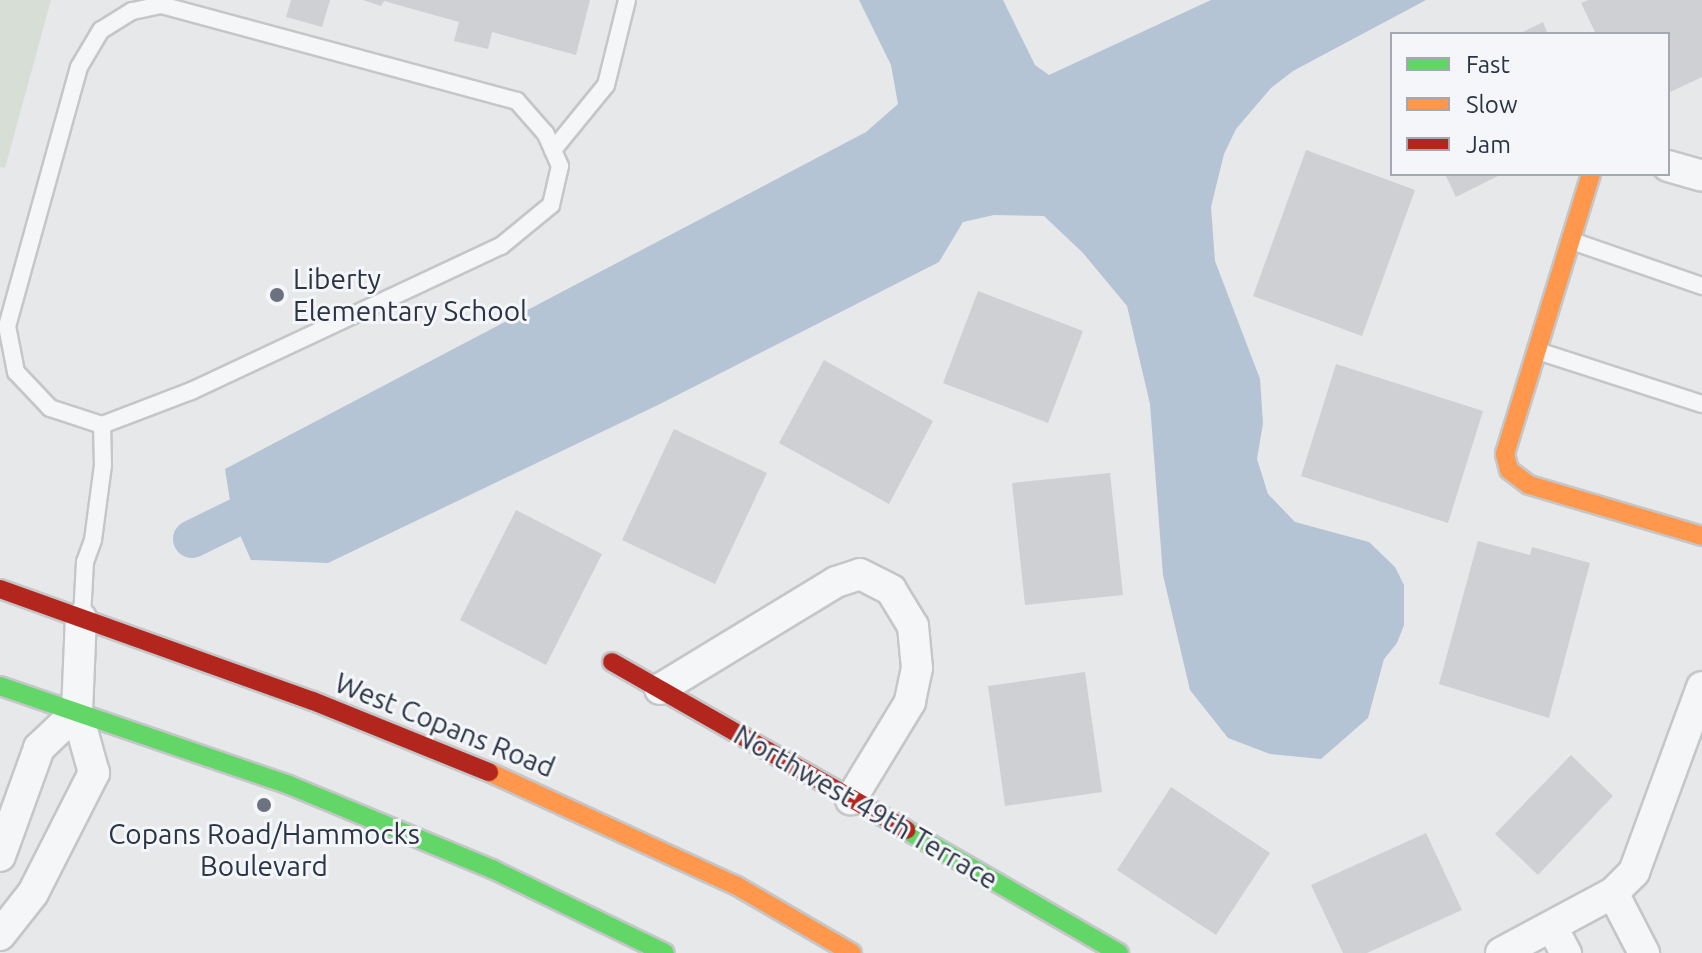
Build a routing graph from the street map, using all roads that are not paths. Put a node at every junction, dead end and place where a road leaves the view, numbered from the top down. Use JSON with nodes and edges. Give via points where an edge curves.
{"nodes":[{"id":1,"x":627,"y":0,"type":"edge"},
{"id":2,"x":553,"y":150,"type":"junction"},
{"id":3,"x":1670,"y":167,"type":"edge"},
{"id":4,"x":1590,"y":176,"type":"edge"},
{"id":5,"x":1702,"y":176,"type":"edge"},
{"id":6,"x":1571,"y":240,"type":"junction"},
{"id":7,"x":1702,"y":286,"type":"edge"},
{"id":8,"x":1537,"y":350,"type":"junction"},
{"id":9,"x":1702,"y":404,"type":"edge"},
{"id":10,"x":102,"y":425,"type":"junction"},
{"id":11,"x":1702,"y":536,"type":"edge"},
{"id":12,"x":0,"y":589,"type":"edge"},
{"id":13,"x":81,"y":618,"type":"junction"},
{"id":14,"x":612,"y":662,"type":"dead end"},
{"id":15,"x":0,"y":686,"type":"edge"},
{"id":16,"x":1702,"y":687,"type":"edge"},
{"id":17,"x":660,"y":689,"type":"junction"},
{"id":18,"x":77,"y":712,"type":"junction"},
{"id":19,"x":851,"y":799,"type":"junction"},
{"id":20,"x":0,"y":856,"type":"edge"},
{"id":21,"x":1613,"y":893,"type":"junction"},
{"id":22,"x":0,"y":935,"type":"edge"},
{"id":23,"x":1559,"y":940,"type":"edge"},
{"id":24,"x":665,"y":953,"type":"edge"},
{"id":25,"x":852,"y":953,"type":"edge"},
{"id":26,"x":1119,"y":953,"type":"edge"},
{"id":27,"x":1501,"y":953,"type":"edge"},
{"id":28,"x":1644,"y":953,"type":"edge"}],
"edges":[{"from":1,"to":2,"type":"lane","via":[[606,85]]},
{"from":2,"to":10,"type":"lane","via":[[560,166],[551,205],[501,246],[191,391]]},
{"from":2,"to":10,"type":"lane","via":[[517,101],[161,5],[132,11],[101,30],[79,67],[7,326],[16,372],[50,408]]},
{"from":3,"to":5,"type":"street"},
{"from":4,"to":6,"type":"main road"},
{"from":6,"to":7,"type":"lane"},
{"from":6,"to":8,"type":"main road"},
{"from":8,"to":9,"type":"lane"},
{"from":8,"to":11,"type":"main road","via":[[1505,454],[1509,470],[1529,485]]},
{"from":10,"to":13,"type":"lane","via":[[103,465],[85,562]]},
{"from":12,"to":13,"type":"main road","name":"West Copans Road"},
{"from":13,"to":18,"type":"street"},
{"from":13,"to":25,"type":"main road","name":"West Copans Road","via":[[313,701],[523,785],[737,886]]},
{"from":14,"to":17,"type":"main road","name":"Northwest 49th Terrace"},
{"from":15,"to":18,"type":"main road"},
{"from":16,"to":21,"type":"street","via":[[1634,872]]},
{"from":17,"to":19,"type":"main road","name":"Northwest 49th Terrace"},
{"from":17,"to":19,"type":"street","via":[[836,582],[860,574],[891,590],[913,626],[915,679],[910,702]]},
{"from":18,"to":20,"type":"street","via":[[39,748]]},
{"from":18,"to":22,"type":"street","via":[[94,773],[33,893]]},
{"from":18,"to":24,"type":"main road","via":[[289,785],[492,869]]},
{"from":19,"to":26,"type":"main road","name":"Northwest 49th Terrace"},
{"from":21,"to":23,"type":"street"},
{"from":21,"to":28,"type":"street"},
{"from":23,"to":27,"type":"street"}]}
